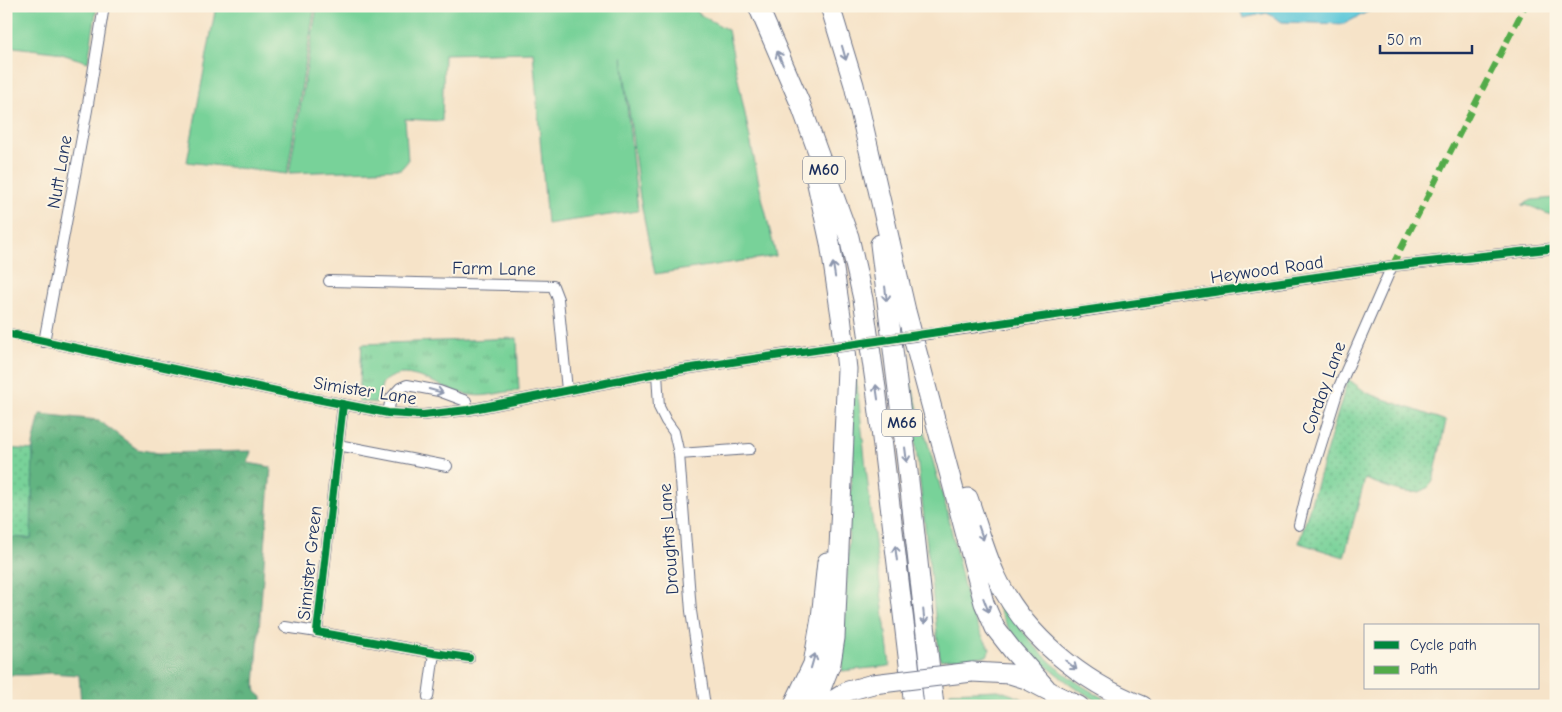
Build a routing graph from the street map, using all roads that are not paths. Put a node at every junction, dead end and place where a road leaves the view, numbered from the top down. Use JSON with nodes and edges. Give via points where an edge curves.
{"nodes":[{"id":1,"x":104,"y":6,"type":"edge"},
{"id":2,"x":758,"y":6,"type":"edge"},
{"id":3,"x":830,"y":6,"type":"edge"},
{"id":4,"x":800,"y":103,"type":"junction"},
{"id":5,"x":867,"y":141,"type":"junction"},
{"id":6,"x":849,"y":237,"type":"joint"},
{"id":7,"x":1556,"y":248,"type":"edge"},
{"id":8,"x":1392,"y":266,"type":"junction"},
{"id":9,"x":329,"y":281,"type":"dead end"},
{"id":10,"x":6,"y":333,"type":"edge"},
{"id":11,"x":44,"y":342,"type":"junction"},
{"id":12,"x":780,"y":356,"type":"joint"},
{"id":13,"x":918,"y":356,"type":"junction"},
{"id":14,"x":657,"y":373,"type":"junction"},
{"id":15,"x":566,"y":390,"type":"junction"},
{"id":16,"x":343,"y":404,"type":"junction"},
{"id":17,"x":468,"y":410,"type":"junction"},
{"id":18,"x":388,"y":413,"type":"junction"},
{"id":19,"x":844,"y":440,"type":"junction"},
{"id":20,"x":338,"y":445,"type":"junction"},
{"id":21,"x":750,"y":449,"type":"dead end"},
{"id":22,"x":679,"y":454,"type":"junction"},
{"id":23,"x":447,"y":466,"type":"dead end"},
{"id":24,"x":1298,"y":525,"type":"dead end"},
{"id":25,"x":285,"y":627,"type":"dead end"},
{"id":26,"x":317,"y":632,"type":"junction"},
{"id":27,"x":434,"y":653,"type":"junction"},
{"id":28,"x":469,"y":658,"type":"dead end"},
{"id":29,"x":1053,"y":696,"type":"edge"},
{"id":30,"x":428,"y":697,"type":"dead end"},
{"id":31,"x":705,"y":706,"type":"edge"},
{"id":32,"x":794,"y":706,"type":"edge"},
{"id":33,"x":814,"y":706,"type":"edge"},
{"id":34,"x":824,"y":706,"type":"edge"},
{"id":35,"x":914,"y":706,"type":"edge"},
{"id":36,"x":934,"y":706,"type":"edge"},
{"id":37,"x":1079,"y":706,"type":"edge"},
{"id":38,"x":1143,"y":706,"type":"edge"}],
"edges":[{"from":1,"to":11,"type":"street","name":"Nutt Lane"},
{"from":4,"to":2,"type":"highway","number":"M60","one_way":true},
{"from":3,"to":5,"type":"highway","one_way":true},
{"from":4,"to":6,"type":"highway","number":"M60"},
{"from":19,"to":4,"type":"highway","one_way":true,"via":[[847,369],[841,316],[830,243]]},
{"from":5,"to":13,"type":"highway"},
{"from":5,"to":36,"type":"highway","number":"M66","one_way":true},
{"from":35,"to":6,"type":"highway","number":"M66","one_way":true,"via":[[876,388],[863,299]]},
{"from":7,"to":8,"type":"street","name":"Heywood Road"},
{"from":8,"to":12,"type":"street","name":"Heywood Road","bridge":true},
{"from":8,"to":24,"type":"street","name":"Corday Lane","via":[[1338,387]]},
{"from":9,"to":15,"type":"street","name":"Farm Lane","via":[[553,286],[558,299]]},
{"from":10,"to":11,"type":"street","name":"Simister Lane"},
{"from":11,"to":16,"type":"street","name":"Simister Lane"},
{"from":12,"to":14,"type":"street","name":"Simister Lane"},
{"from":13,"to":29,"type":"highway","one_way":true,"via":[[984,603],[1013,652]]},
{"from":13,"to":38,"type":"highway","one_way":true,"via":[[995,574],[1012,603],[1051,649],[1076,670]]},
{"from":14,"to":15,"type":"street","name":"Simister Lane"},
{"from":14,"to":22,"type":"street","name":"Droughts Lane","via":[[659,407],[674,432]]},
{"from":15,"to":17,"type":"street","name":"Simister Lane"},
{"from":16,"to":18,"type":"street","name":"Simister Lane"},
{"from":16,"to":20,"type":"street","name":"Simister Green"},
{"from":17,"to":18,"type":"street","name":"Simister Lane","via":[[423,415]]},
{"from":18,"to":17,"type":"street","one_way":true,"via":[[391,398],[407,385],[466,401]]},
{"from":32,"to":19,"type":"highway","one_way":true,"via":[[813,664]]},
{"from":19,"to":33,"type":"highway","via":[[835,638],[831,663]]},
{"from":20,"to":23,"type":"street"},
{"from":20,"to":26,"type":"street","name":"Simister Green"},
{"from":21,"to":22,"type":"street"},
{"from":22,"to":31,"type":"street","name":"Droughts Lane","via":[[691,611]]},
{"from":25,"to":26,"type":"street"},
{"from":26,"to":27,"type":"street","name":"Simister Green"},
{"from":27,"to":28,"type":"street","name":"Simister Green"},
{"from":27,"to":30,"type":"street"},
{"from":29,"to":34,"type":"highway","bridge":true,"via":[[1010,674],[972,672],[874,684],[848,691]]},
{"from":29,"to":37,"type":"highway"}]}
